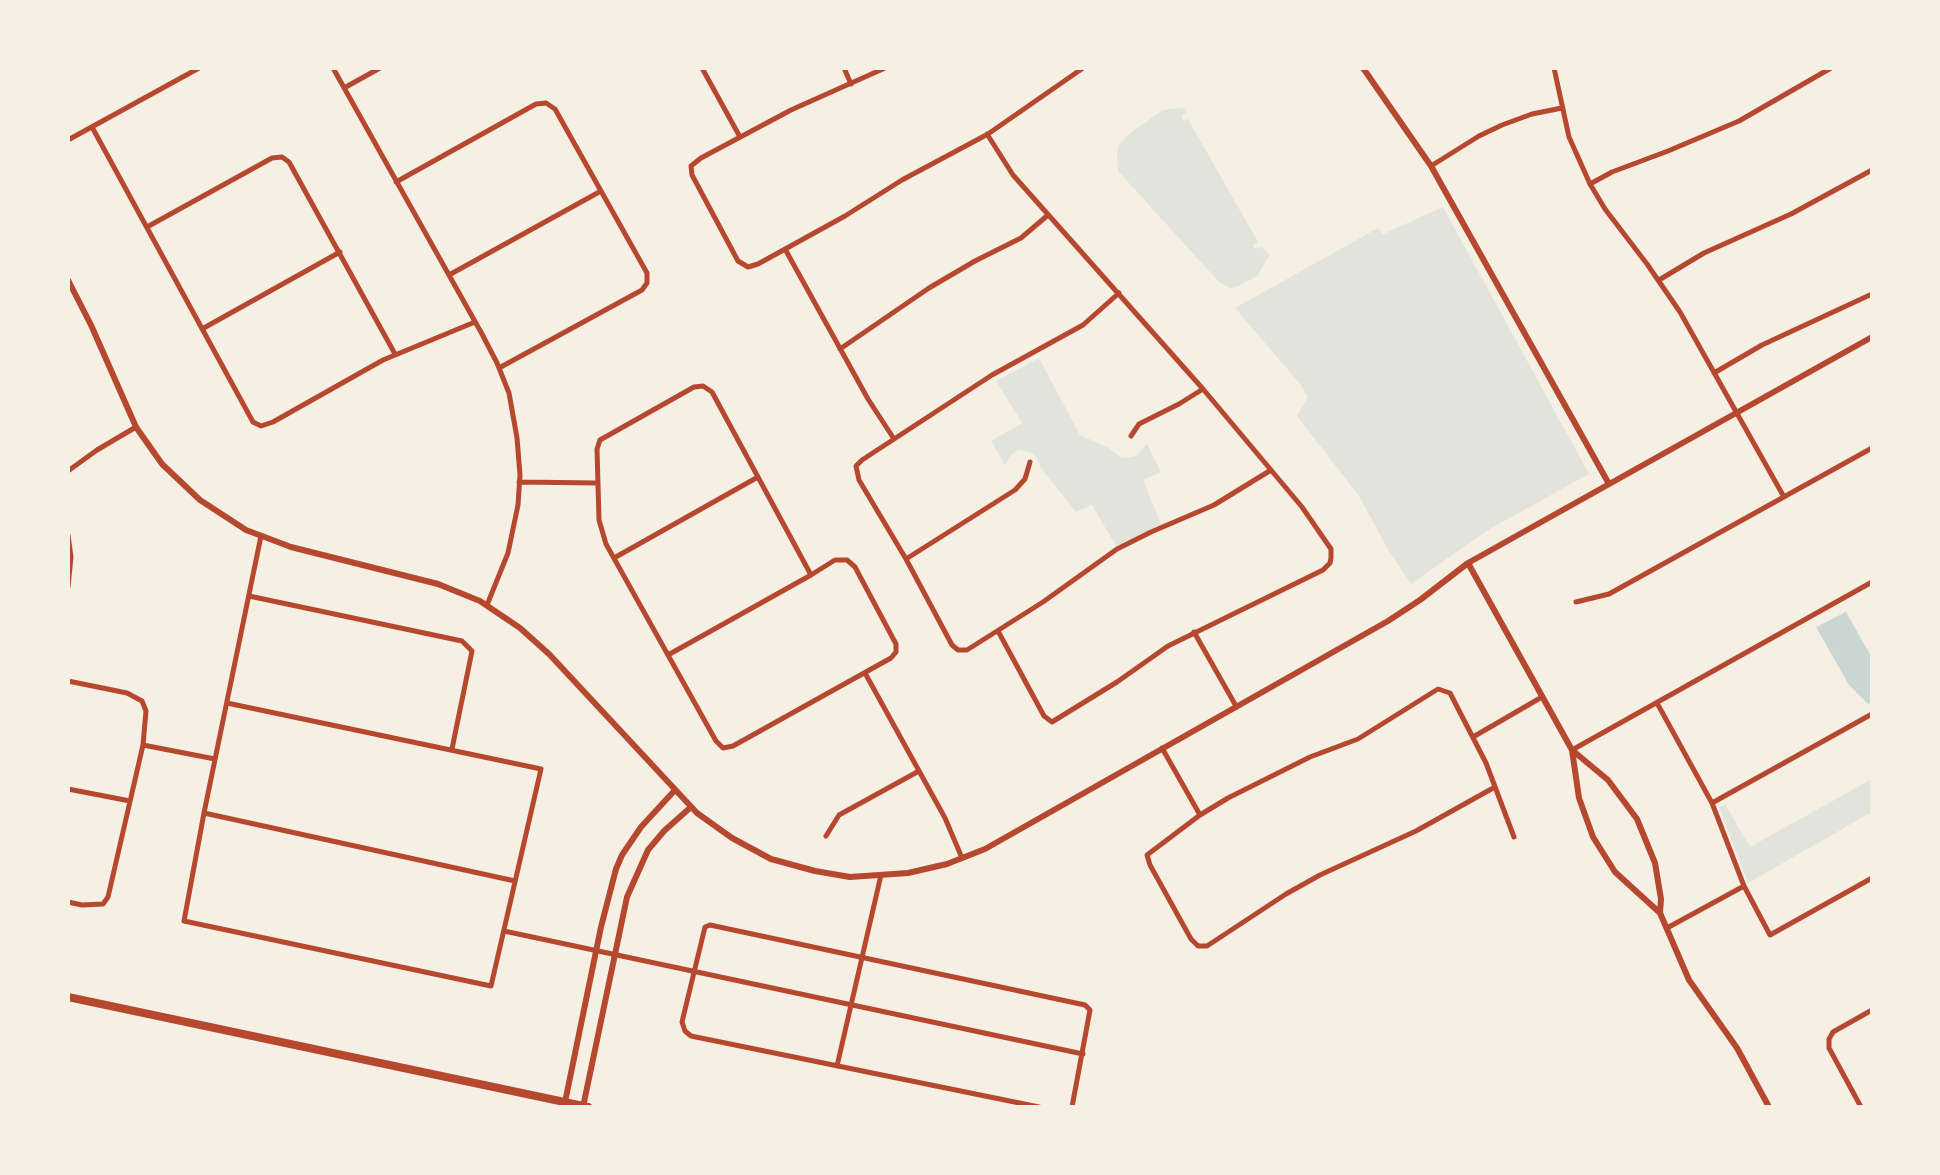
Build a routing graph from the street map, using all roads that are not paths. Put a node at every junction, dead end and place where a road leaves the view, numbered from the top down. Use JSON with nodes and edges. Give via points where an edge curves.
{"nodes":[{"id":1,"x":199,"y":68,"type":"edge"},
{"id":2,"x":333,"y":68,"type":"edge"},
{"id":3,"x":380,"y":68,"type":"edge"},
{"id":4,"x":702,"y":68,"type":"edge"},
{"id":5,"x":844,"y":68,"type":"edge"},
{"id":6,"x":885,"y":68,"type":"edge"},
{"id":7,"x":1083,"y":68,"type":"edge"},
{"id":8,"x":1363,"y":68,"type":"edge"},
{"id":9,"x":1554,"y":68,"type":"edge"},
{"id":10,"x":1831,"y":68,"type":"edge"},
{"id":11,"x":851,"y":84,"type":"junction"},
{"id":12,"x":344,"y":88,"type":"junction"},
{"id":13,"x":1562,"y":108,"type":"junction"},
{"id":14,"x":92,"y":127,"type":"junction"},
{"id":15,"x":987,"y":134,"type":"junction"},
{"id":16,"x":740,"y":137,"type":"junction"},
{"id":17,"x":68,"y":140,"type":"edge"},
{"id":18,"x":1431,"y":166,"type":"junction"},
{"id":19,"x":1872,"y":170,"type":"edge"},
{"id":20,"x":396,"y":182,"type":"junction"},
{"id":21,"x":1590,"y":184,"type":"junction"},
{"id":22,"x":601,"y":191,"type":"junction"},
{"id":23,"x":1048,"y":215,"type":"junction"},
{"id":24,"x":147,"y":227,"type":"junction"},
{"id":25,"x":785,"y":249,"type":"junction"},
{"id":26,"x":340,"y":252,"type":"junction"},
{"id":27,"x":449,"y":275,"type":"junction"},
{"id":28,"x":68,"y":280,"type":"edge"},
{"id":29,"x":1659,"y":280,"type":"junction"},
{"id":30,"x":1119,"y":293,"type":"junction"},
{"id":31,"x":1872,"y":294,"type":"edge"},
{"id":32,"x":475,"y":322,"type":"junction"},
{"id":33,"x":202,"y":328,"type":"junction"},
{"id":34,"x":1872,"y":337,"type":"edge"},
{"id":35,"x":840,"y":349,"type":"junction"},
{"id":36,"x":396,"y":354,"type":"junction"},
{"id":37,"x":499,"y":368,"type":"junction"},
{"id":38,"x":1714,"y":373,"type":"junction"},
{"id":39,"x":1203,"y":389,"type":"junction"},
{"id":40,"x":1737,"y":413,"type":"junction"},
{"id":41,"x":136,"y":427,"type":"junction"},
{"id":42,"x":1131,"y":436,"type":"dead end"},
{"id":43,"x":894,"y":439,"type":"junction"},
{"id":44,"x":1872,"y":448,"type":"edge"},
{"id":45,"x":1030,"y":462,"type":"dead end"},
{"id":46,"x":1271,"y":470,"type":"junction"},
{"id":47,"x":68,"y":471,"type":"edge"},
{"id":48,"x":758,"y":477,"type":"junction"},
{"id":49,"x":519,"y":482,"type":"junction"},
{"id":50,"x":597,"y":483,"type":"junction"},
{"id":51,"x":1609,"y":484,"type":"junction"},
{"id":52,"x":1784,"y":497,"type":"junction"},
{"id":53,"x":68,"y":535,"type":"edge"},
{"id":54,"x":261,"y":536,"type":"junction"},
{"id":55,"x":614,"y":558,"type":"junction"},
{"id":56,"x":906,"y":559,"type":"junction"},
{"id":57,"x":1468,"y":563,"type":"junction"},
{"id":58,"x":69,"y":572,"type":"edge"},
{"id":59,"x":811,"y":575,"type":"junction"},
{"id":60,"x":1872,"y":582,"type":"edge"},
{"id":61,"x":68,"y":587,"type":"edge"},
{"id":62,"x":249,"y":596,"type":"junction"},
{"id":63,"x":1576,"y":602,"type":"dead end"},
{"id":64,"x":487,"y":605,"type":"junction"},
{"id":65,"x":998,"y":631,"type":"junction"},
{"id":66,"x":1194,"y":632,"type":"junction"},
{"id":67,"x":668,"y":655,"type":"junction"},
{"id":68,"x":865,"y":673,"type":"junction"},
{"id":69,"x":68,"y":681,"type":"edge"},
{"id":70,"x":1542,"y":697,"type":"junction"},
{"id":71,"x":227,"y":703,"type":"junction"},
{"id":72,"x":1657,"y":704,"type":"junction"},
{"id":73,"x":1236,"y":706,"type":"junction"},
{"id":74,"x":1872,"y":714,"type":"edge"},
{"id":75,"x":1473,"y":737,"type":"junction"},
{"id":76,"x":143,"y":745,"type":"junction"},
{"id":77,"x":1162,"y":748,"type":"junction"},
{"id":78,"x":452,"y":749,"type":"junction"},
{"id":79,"x":1572,"y":750,"type":"junction"},
{"id":80,"x":215,"y":759,"type":"junction"},
{"id":81,"x":919,"y":771,"type":"junction"},
{"id":82,"x":1495,"y":786,"type":"junction"},
{"id":83,"x":68,"y":789,"type":"edge"},
{"id":84,"x":675,"y":790,"type":"junction"},
{"id":85,"x":130,"y":801,"type":"junction"},
{"id":86,"x":1712,"y":803,"type":"junction"},
{"id":87,"x":691,"y":807,"type":"junction"},
{"id":88,"x":204,"y":813,"type":"junction"},
{"id":89,"x":1200,"y":815,"type":"junction"},
{"id":90,"x":826,"y":836,"type":"dead end"},
{"id":91,"x":1514,"y":837,"type":"dead end"},
{"id":92,"x":962,"y":858,"type":"junction"},
{"id":93,"x":881,"y":875,"type":"junction"},
{"id":94,"x":1872,"y":878,"type":"edge"},
{"id":95,"x":515,"y":881,"type":"junction"},
{"id":96,"x":1744,"y":886,"type":"junction"},
{"id":97,"x":68,"y":902,"type":"edge"},
{"id":98,"x":1660,"y":913,"type":"junction"},
{"id":99,"x":1667,"y":928,"type":"junction"},
{"id":100,"x":504,"y":931,"type":"junction"},
{"id":101,"x":596,"y":952,"type":"junction"},
{"id":102,"x":615,"y":956,"type":"junction"},
{"id":103,"x":862,"y":957,"type":"junction"},
{"id":104,"x":693,"y":972,"type":"junction"},
{"id":105,"x":68,"y":997,"type":"edge"},
{"id":106,"x":851,"y":1005,"type":"junction"},
{"id":107,"x":1872,"y":1010,"type":"edge"},
{"id":108,"x":1083,"y":1054,"type":"junction"},
{"id":109,"x":837,"y":1066,"type":"junction"},
{"id":110,"x":565,"y":1104,"type":"edge"},
{"id":111,"x":585,"y":1106,"type":"edge"},
{"id":112,"x":1038,"y":1107,"type":"edge"},
{"id":113,"x":1072,"y":1107,"type":"edge"},
{"id":114,"x":1769,"y":1107,"type":"edge"},
{"id":115,"x":1861,"y":1107,"type":"edge"}],
"edges":[{"from":1,"to":14,"type":"street"},
{"from":2,"to":12,"type":"street"},
{"from":3,"to":12,"type":"street"},
{"from":4,"to":16,"type":"street"},
{"from":5,"to":11,"type":"street"},
{"from":6,"to":11,"type":"street"},
{"from":7,"to":15,"type":"street"},
{"from":8,"to":18,"type":"street"},
{"from":9,"to":13,"type":"street"},
{"from":10,"to":21,"type":"street","via":[[1740,121]]},
{"from":11,"to":16,"type":"street"},
{"from":12,"to":20,"type":"street"},
{"from":13,"to":18,"type":"street","via":[[1502,125]]},
{"from":13,"to":21,"type":"street"},
{"from":14,"to":17,"type":"street"},
{"from":14,"to":24,"type":"street"},
{"from":15,"to":23,"type":"street","via":[[1013,175]]},
{"from":15,"to":25,"type":"street"},
{"from":16,"to":25,"type":"street","via":[[691,166],[692,175],[738,261],[748,267]]},
{"from":18,"to":51,"type":"street"},
{"from":19,"to":29,"type":"street"},
{"from":20,"to":22,"type":"street","via":[[536,104],[546,103],[555,109]]},
{"from":20,"to":27,"type":"street"},
{"from":21,"to":29,"type":"street"},
{"from":22,"to":27,"type":"street"},
{"from":22,"to":37,"type":"street","via":[[647,273],[647,283],[642,290]]},
{"from":23,"to":30,"type":"street"},
{"from":23,"to":35,"type":"street","via":[[1021,238],[929,288]]},
{"from":24,"to":26,"type":"street","via":[[272,158],[282,157]]},
{"from":24,"to":33,"type":"street"},
{"from":25,"to":35,"type":"street"},
{"from":26,"to":33,"type":"street"},
{"from":26,"to":36,"type":"street"},
{"from":27,"to":32,"type":"street"},
{"from":28,"to":41,"type":"street"},
{"from":29,"to":38,"type":"street"},
{"from":30,"to":39,"type":"street"},
{"from":30,"to":43,"type":"street","via":[[1083,326],[992,375]]},
{"from":31,"to":38,"type":"street","via":[[1762,345]]},
{"from":32,"to":36,"type":"street"},
{"from":32,"to":37,"type":"street"},
{"from":33,"to":36,"type":"street","via":[[253,422],[261,426]]},
{"from":34,"to":40,"type":"street"},
{"from":35,"to":43,"type":"street"},
{"from":37,"to":49,"type":"street","via":[[517,438]]},
{"from":38,"to":40,"type":"street"},
{"from":39,"to":42,"type":"street","via":[[1139,424]]},
{"from":39,"to":46,"type":"street"},
{"from":40,"to":51,"type":"street"},
{"from":40,"to":52,"type":"street"},
{"from":41,"to":47,"type":"street"},
{"from":41,"to":54,"type":"street","via":[[162,464],[193,494]]},
{"from":43,"to":56,"type":"street","via":[[856,466],[859,480]]},
{"from":44,"to":52,"type":"street"},
{"from":45,"to":56,"type":"street","via":[[1025,479],[1015,490]]},
{"from":46,"to":65,"type":"street","via":[[1214,505],[1117,550]]},
{"from":46,"to":66,"type":"street","via":[[1331,549],[1330,563]]},
{"from":48,"to":50,"type":"street","via":[[712,392],[703,386],[600,440]]},
{"from":48,"to":55,"type":"street"},
{"from":48,"to":59,"type":"street"},
{"from":49,"to":50,"type":"street"},
{"from":49,"to":64,"type":"street","via":[[519,505],[508,553]]},
{"from":50,"to":55,"type":"street","via":[[599,520]]},
{"from":51,"to":57,"type":"street"},
{"from":52,"to":63,"type":"street","via":[[1609,594]]},
{"from":53,"to":58,"type":"street"},
{"from":54,"to":62,"type":"street"},
{"from":54,"to":64,"type":"street","via":[[438,584]]},
{"from":55,"to":67,"type":"street"},
{"from":56,"to":65,"type":"street","via":[[958,650],[967,650]]},
{"from":57,"to":70,"type":"street"},
{"from":57,"to":73,"type":"street","via":[[1406,610]]},
{"from":58,"to":61,"type":"street"},
{"from":59,"to":67,"type":"street"},
{"from":59,"to":68,"type":"street","via":[[835,560],[847,560],[855,567],[897,644],[891,658]]},
{"from":60,"to":72,"type":"street"},
{"from":62,"to":71,"type":"street"},
{"from":62,"to":78,"type":"street","via":[[463,641],[472,651]]},
{"from":64,"to":84,"type":"street","via":[[549,654]]},
{"from":65,"to":66,"type":"street","via":[[1044,716],[1052,722]]},
{"from":66,"to":73,"type":"street"},
{"from":67,"to":68,"type":"street","via":[[723,748]]},
{"from":68,"to":81,"type":"street"},
{"from":69,"to":76,"type":"street","via":[[127,693],[143,704]]},
{"from":70,"to":75,"type":"street"},
{"from":70,"to":79,"type":"street"},
{"from":71,"to":78,"type":"street"},
{"from":71,"to":80,"type":"street"},
{"from":72,"to":79,"type":"street"},
{"from":72,"to":86,"type":"street"},
{"from":73,"to":77,"type":"street"},
{"from":74,"to":86,"type":"street"},
{"from":75,"to":82,"type":"street"},
{"from":75,"to":89,"type":"street","via":[[1450,693],[1438,689],[1358,738],[1270,776]]},
{"from":76,"to":80,"type":"street"},
{"from":76,"to":85,"type":"street"},
{"from":77,"to":89,"type":"street"},
{"from":77,"to":92,"type":"street"},
{"from":78,"to":95,"type":"street","via":[[541,768]]},
{"from":79,"to":98,"type":"street","via":[[1579,798],[1593,837],[1615,872]]},
{"from":79,"to":98,"type":"street","via":[[1614,787],[1637,819],[1658,874]]},
{"from":80,"to":88,"type":"street"},
{"from":81,"to":90,"type":"street","via":[[839,815]]},
{"from":81,"to":92,"type":"street"},
{"from":82,"to":89,"type":"street","via":[[1416,831],[1320,875],[1207,946],[1198,946],[1191,939],[1147,855]]},
{"from":82,"to":91,"type":"street"},
{"from":83,"to":85,"type":"street"},
{"from":84,"to":87,"type":"street"},
{"from":84,"to":101,"type":"street","via":[[622,855]]},
{"from":85,"to":97,"type":"street","via":[[103,904]]},
{"from":86,"to":96,"type":"street"},
{"from":87,"to":93,"type":"street","via":[[732,838],[771,859],[850,877]]},
{"from":87,"to":102,"type":"street","via":[[648,850],[627,897]]},
{"from":88,"to":95,"type":"street"},
{"from":88,"to":100,"type":"street","via":[[184,921],[491,986]]},
{"from":92,"to":93,"type":"street","via":[[908,873]]},
{"from":93,"to":103,"type":"street"},
{"from":94,"to":96,"type":"street","via":[[1770,935]]},
{"from":95,"to":100,"type":"street"},
{"from":96,"to":99,"type":"street"},
{"from":98,"to":99,"type":"street"},
{"from":99,"to":114,"type":"street","via":[[1689,980],[1737,1048]]},
{"from":100,"to":101,"type":"street"},
{"from":101,"to":102,"type":"street"},
{"from":101,"to":110,"type":"street"},
{"from":102,"to":104,"type":"street"},
{"from":102,"to":111,"type":"street"},
{"from":103,"to":104,"type":"street","via":[[710,925],[705,927]]},
{"from":103,"to":106,"type":"street"},
{"from":103,"to":108,"type":"street","via":[[1085,1005],[1090,1010]]},
{"from":104,"to":106,"type":"street"},
{"from":104,"to":109,"type":"street","via":[[682,1022],[691,1036]]},
{"from":105,"to":110,"type":"main road"},
{"from":106,"to":108,"type":"street"},
{"from":106,"to":109,"type":"street"},
{"from":107,"to":115,"type":"street","via":[[1833,1032],[1829,1039],[1829,1048]]},
{"from":108,"to":113,"type":"street"},
{"from":109,"to":112,"type":"street"},
{"from":110,"to":111,"type":"main road"}]}
